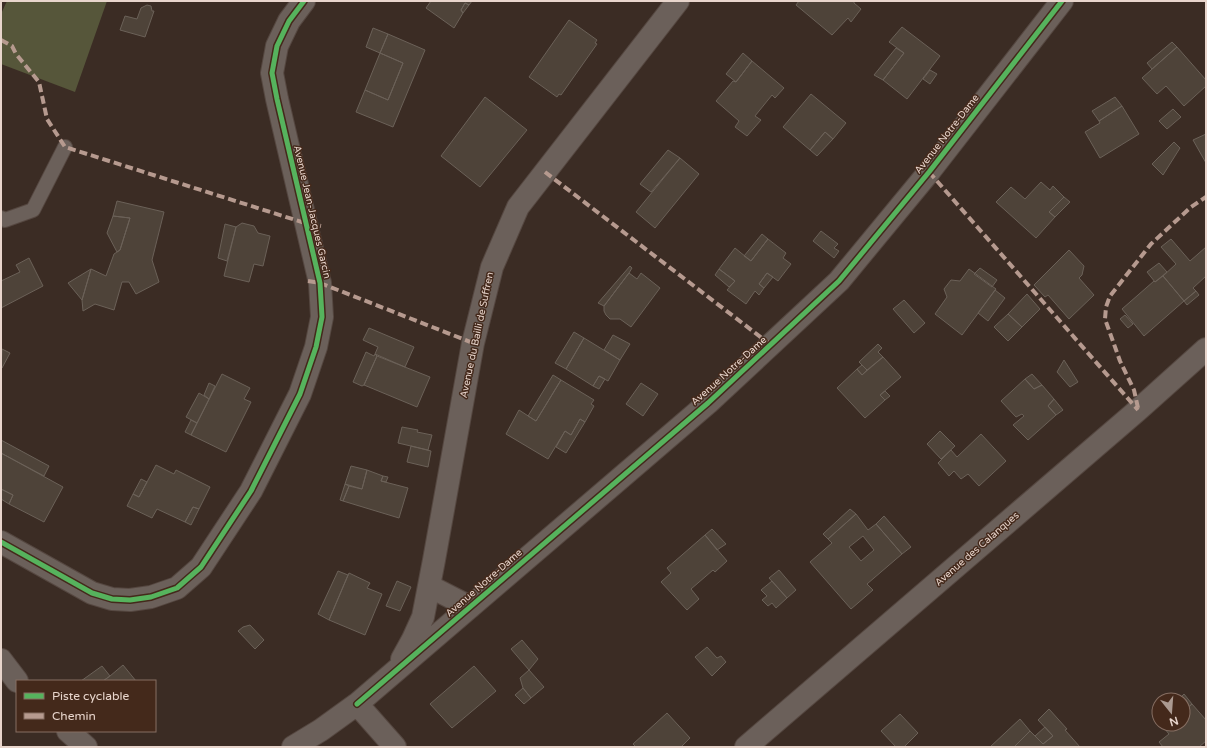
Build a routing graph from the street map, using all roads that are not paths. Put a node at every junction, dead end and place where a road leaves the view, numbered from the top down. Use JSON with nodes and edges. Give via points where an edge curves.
{"nodes":[{"id":1,"x":304,"y":1,"type":"edge"},
{"id":2,"x":678,"y":1,"type":"edge"},
{"id":3,"x":1062,"y":1,"type":"edge"},
{"id":4,"x":65,"y":148,"type":"dead end"},
{"id":5,"x":1,"y":218,"type":"edge"},
{"id":6,"x":1206,"y":349,"type":"edge"},
{"id":7,"x":1,"y":542,"type":"edge"},
{"id":8,"x":429,"y":586,"type":"junction"},
{"id":9,"x":470,"y":607,"type":"junction"},
{"id":10,"x":1,"y":660,"type":"edge"},
{"id":11,"x":396,"y":671,"type":"junction"},
{"id":12,"x":16,"y":680,"type":"edge"},
{"id":13,"x":357,"y":704,"type":"junction"},
{"id":14,"x":69,"y":732,"type":"edge"},
{"id":15,"x":86,"y":747,"type":"edge"},
{"id":16,"x":293,"y":747,"type":"edge"},
{"id":17,"x":394,"y":747,"type":"edge"},
{"id":18,"x":746,"y":747,"type":"edge"}],
"edges":[{"from":1,"to":7,"type":"street","name":"Avenue Jean-Jacques Garcin","via":[[289,21],[278,46],[272,73],[320,283],[322,317],[316,347],[300,394],[251,491],[202,567],[177,588],[151,597],[112,599],[92,593]]},
{"from":2,"to":8,"type":"street","name":"Avenue du Bailli de Suffren","via":[[518,207],[492,267],[473,343]]},
{"from":3,"to":9,"type":"street","name":"Avenue Notre-Dame","via":[[929,172],[839,280],[708,403]]},
{"from":4,"to":5,"type":"lane","via":[[33,210],[5,220]]},
{"from":6,"to":18,"type":"street","name":"Avenue des Calanques"},
{"from":8,"to":9,"type":"street"},
{"from":8,"to":11,"type":"street","name":"Avenue du Bailli de Suffren","via":[[423,617]]},
{"from":9,"to":11,"type":"street","name":"Avenue Notre-Dame"},
{"from":10,"to":12,"type":"street"},
{"from":11,"to":13,"type":"street","name":"Avenue Notre-Dame"},
{"from":13,"to":16,"type":"street"},
{"from":13,"to":17,"type":"street"},
{"from":14,"to":15,"type":"street"}]}
